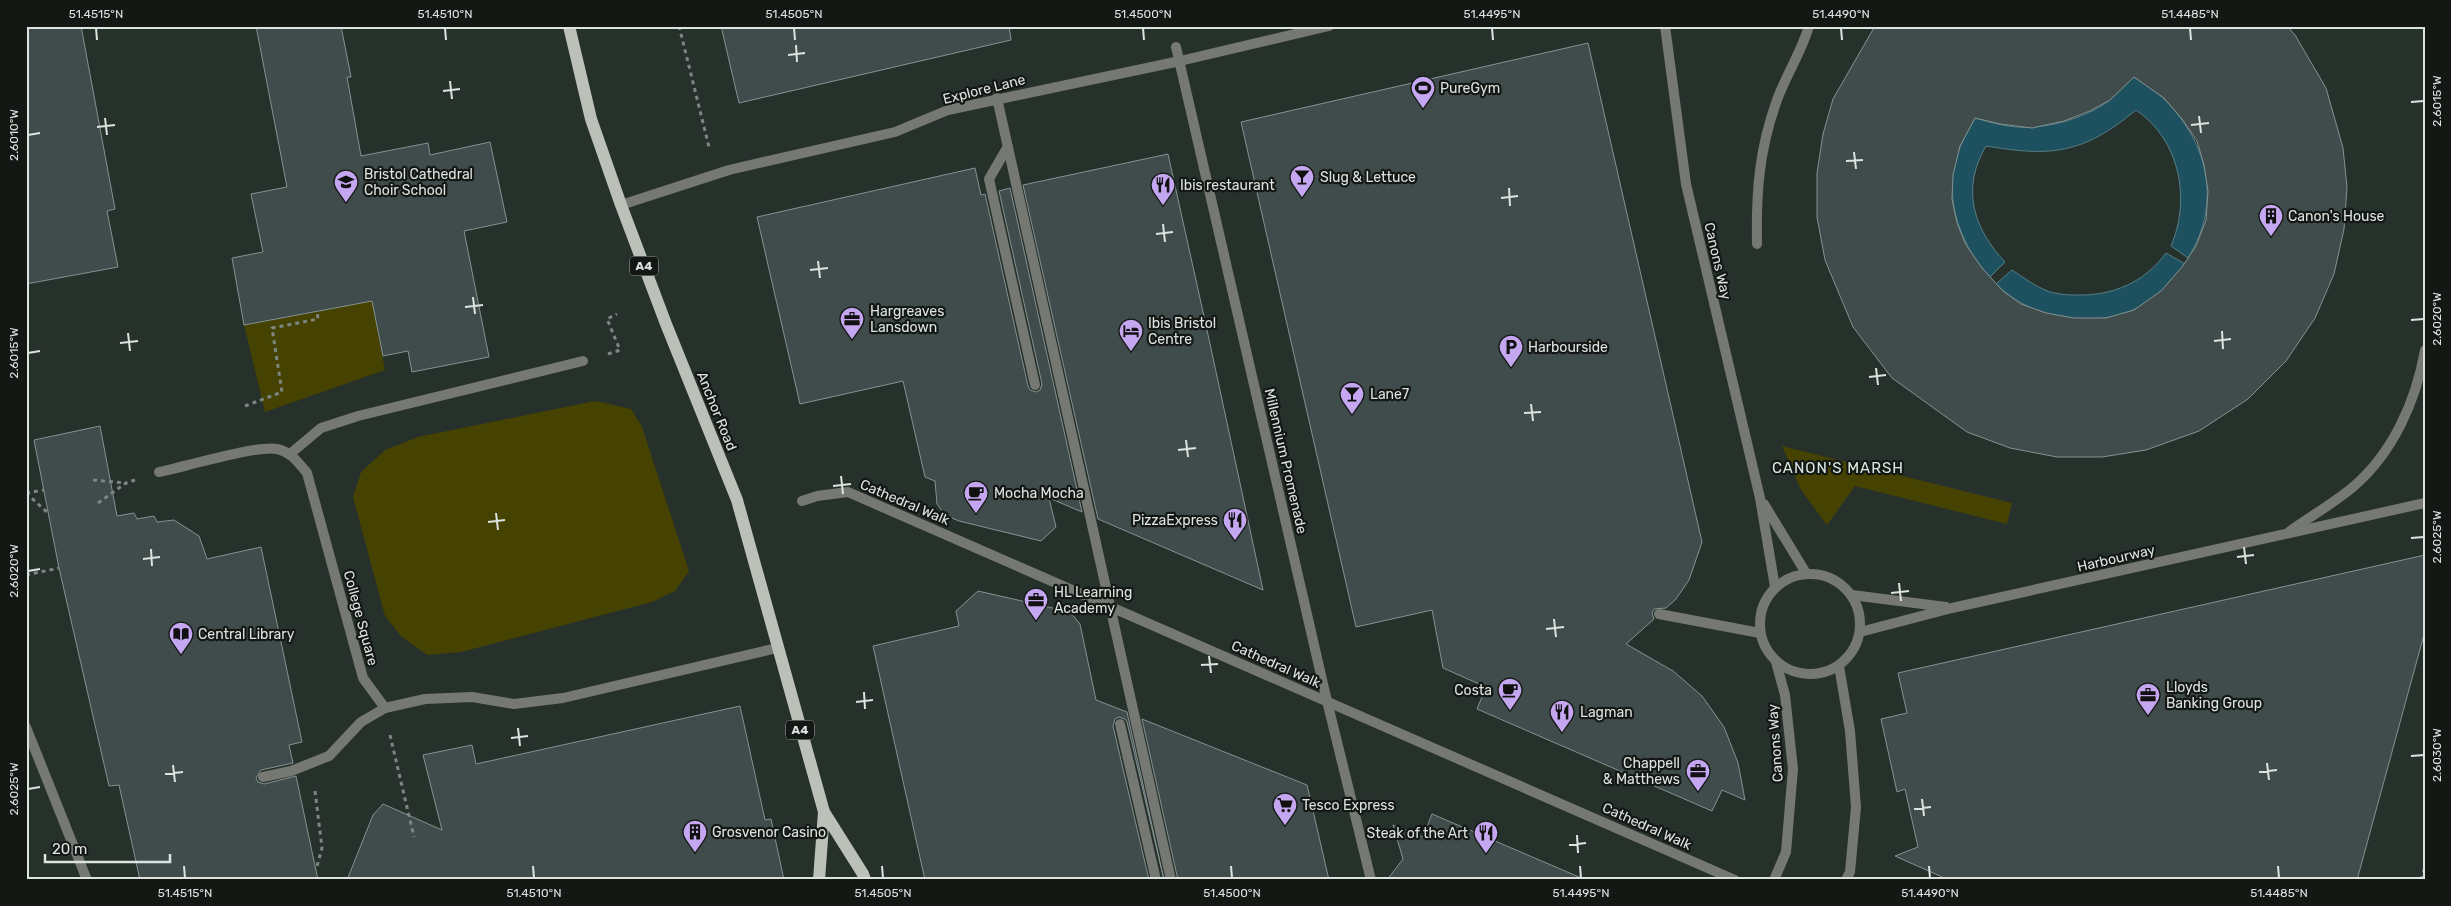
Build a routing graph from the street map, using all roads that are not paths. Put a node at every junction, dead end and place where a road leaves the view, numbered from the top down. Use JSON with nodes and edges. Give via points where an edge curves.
{"nodes":[{"id":1,"x":569,"y":26,"type":"edge"},
{"id":2,"x":1329,"y":26,"type":"edge"},
{"id":3,"x":1665,"y":26,"type":"edge"},
{"id":4,"x":1809,"y":26,"type":"edge"},
{"id":5,"x":1176,"y":47,"type":"dead end"},
{"id":6,"x":1180,"y":61,"type":"junction"},
{"id":7,"x":997,"y":98,"type":"junction"},
{"id":8,"x":1008,"y":148,"type":"junction"},
{"id":9,"x":621,"y":205,"type":"junction"},
{"id":10,"x":1757,"y":244,"type":"dead end"},
{"id":11,"x":2425,"y":350,"type":"edge"},
{"id":12,"x":583,"y":361,"type":"road end"},
{"id":13,"x":1035,"y":384,"type":"dead end"},
{"id":14,"x":290,"y":454,"type":"junction"},
{"id":15,"x":159,"y":472,"type":"dead end"},
{"id":16,"x":1760,"y":498,"type":"junction"},
{"id":17,"x":802,"y":501,"type":"dead end"},
{"id":18,"x":2425,"y":503,"type":"edge"},
{"id":19,"x":2286,"y":534,"type":"junction"},
{"id":20,"x":1806,"y":574,"type":"junction"},
{"id":21,"x":1775,"y":587,"type":"junction"},
{"id":22,"x":1852,"y":595,"type":"junction"},
{"id":23,"x":1110,"y":607,"type":"junction"},
{"id":24,"x":1952,"y":608,"type":"junction"},
{"id":25,"x":1660,"y":614,"type":"dead end"},
{"id":26,"x":1860,"y":632,"type":"junction"},
{"id":27,"x":1760,"y":633,"type":"junction"},
{"id":28,"x":777,"y":648,"type":"junction"},
{"id":29,"x":1776,"y":662,"type":"junction"},
{"id":30,"x":1839,"y":666,"type":"junction"},
{"id":31,"x":1327,"y":701,"type":"junction"},
{"id":32,"x":385,"y":708,"type":"junction"},
{"id":33,"x":1120,"y":724,"type":"dead end"},
{"id":34,"x":27,"y":732,"type":"edge"},
{"id":35,"x":263,"y":777,"type":"dead end"},
{"id":36,"x":824,"y":812,"type":"junction"},
{"id":37,"x":87,"y":880,"type":"edge"},
{"id":38,"x":819,"y":880,"type":"edge"},
{"id":39,"x":865,"y":880,"type":"edge"},
{"id":40,"x":1156,"y":880,"type":"edge"},
{"id":41,"x":1171,"y":880,"type":"edge"},
{"id":42,"x":1371,"y":880,"type":"edge"},
{"id":43,"x":1735,"y":880,"type":"edge"},
{"id":44,"x":1774,"y":880,"type":"edge"},
{"id":45,"x":1846,"y":880,"type":"edge"}],
"edges":[{"from":1,"to":9,"type":"main road","name":"Anchor Road","number":"A4","via":[[591,119]]},
{"from":2,"to":6,"type":"street","name":"Explore Lane"},
{"from":3,"to":16,"type":"street","name":"Canons Way","via":[[1686,184]]},
{"from":4,"to":10,"type":"street","via":[[1778,98],[1763,143],[1756,200]]},
{"from":5,"to":6,"type":"street","name":"Millennium Promenade"},
{"from":6,"to":7,"type":"street","name":"Explore Lane"},
{"from":6,"to":31,"type":"street","name":"Millennium Promenade"},
{"from":7,"to":8,"type":"street"},
{"from":7,"to":9,"type":"street","name":"Explore Lane","via":[[948,110],[895,132],[729,170]]},
{"from":8,"to":13,"type":"street","via":[[989,179]]},
{"from":8,"to":23,"type":"street"},
{"from":9,"to":28,"type":"main road","name":"Anchor Road","number":"A4","via":[[737,500]]},
{"from":11,"to":19,"type":"street","name":"Harbourway","via":[[2408,407],[2378,462],[2353,487]]},
{"from":12,"to":14,"type":"street","via":[[358,416],[322,428]]},
{"from":14,"to":15,"type":"street","via":[[276,449],[253,451]]},
{"from":14,"to":32,"type":"street","name":"College Square","via":[[307,473],[363,678]]},
{"from":16,"to":20,"type":"street","name":"Canons Way"},
{"from":16,"to":21,"type":"street","name":"Canons Way"},
{"from":17,"to":23,"type":"street","name":"Cathedral Walk","via":[[848,492]]},
{"from":18,"to":19,"type":"street","name":"Harbourway"},
{"from":19,"to":24,"type":"street","name":"Harbourway"},
{"from":20,"to":21,"type":"street","via":[[1790,577]]},
{"from":20,"to":22,"type":"street","via":[[1824,575]]},
{"from":21,"to":27,"type":"street","via":[[1765,600],[1760,616]]},
{"from":22,"to":24,"type":"street","name":"Harbourway"},
{"from":22,"to":26,"type":"street","via":[[1859,613]]},
{"from":23,"to":31,"type":"street","name":"Cathedral Walk"},
{"from":23,"to":41,"type":"street"},
{"from":24,"to":26,"type":"street","name":"Harbourway"},
{"from":25,"to":27,"type":"street"},
{"from":26,"to":30,"type":"street","via":[[1852,651]]},
{"from":27,"to":29,"type":"street","name":"Canons Way","via":[[1766,650]]},
{"from":28,"to":32,"type":"street","via":[[563,698],[514,704],[472,697],[425,699]]},
{"from":28,"to":36,"type":"main road","name":"Anchor Road","number":"A4"},
{"from":29,"to":30,"type":"street","via":[[1791,671],[1808,675]]},
{"from":29,"to":44,"type":"street","name":"Canons Way","via":[[1785,695],[1793,769],[1786,852]]},
{"from":30,"to":45,"type":"street","via":[[1850,732],[1856,807],[1850,872]]},
{"from":31,"to":42,"type":"street","name":"Millennium Promenade"},
{"from":31,"to":43,"type":"street","name":"Cathedral Walk"},
{"from":32,"to":35,"type":"street","via":[[361,722],[329,756],[291,771]]},
{"from":33,"to":40,"type":"street"},
{"from":34,"to":37,"type":"street"},
{"from":36,"to":38,"type":"main road","name":"Anchor Road","number":"A4"},
{"from":36,"to":39,"type":"main road","name":"Anchor Road","number":"A4"}]}
